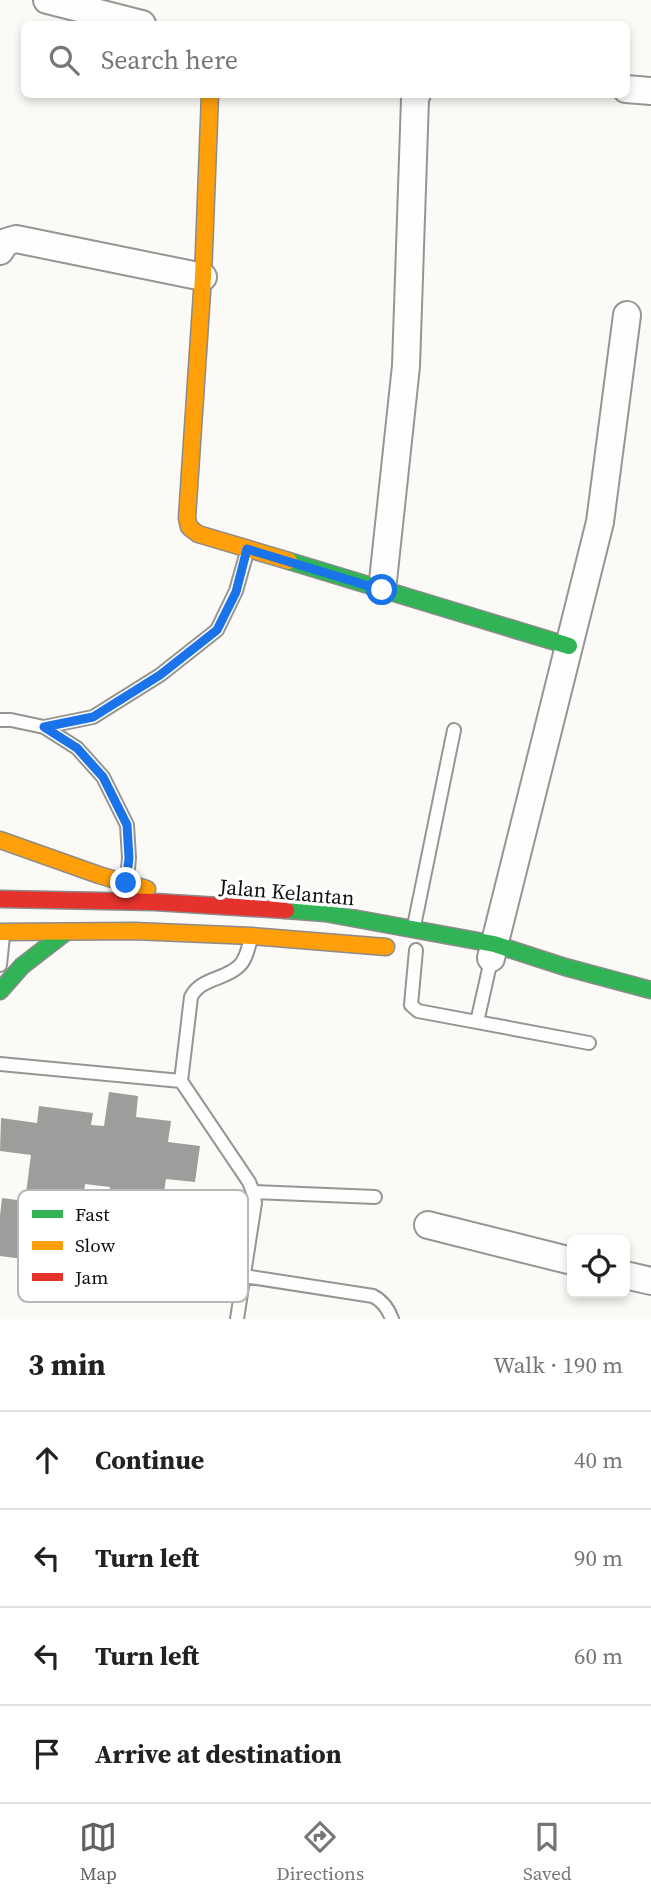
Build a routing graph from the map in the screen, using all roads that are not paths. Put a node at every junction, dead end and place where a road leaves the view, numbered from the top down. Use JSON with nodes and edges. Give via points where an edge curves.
{"nodes":[{"id":1,"x":47,"y":0,"type":"edge"},
{"id":2,"x":130,"y":21,"type":"edge"},
{"id":3,"x":630,"y":89,"type":"edge"},
{"id":4,"x":651,"y":91,"type":"edge"},
{"id":5,"x":210,"y":98,"type":"edge"},
{"id":6,"x":415,"y":98,"type":"edge"},
{"id":7,"x":0,"y":251,"type":"edge"},
{"id":8,"x":203,"y":277,"type":"junction"},
{"id":9,"x":627,"y":315,"type":"dead end"},
{"id":10,"x":247,"y":549,"type":"junction"},
{"id":11,"x":382,"y":590,"type":"junction"},
{"id":12,"x":569,"y":646,"type":"junction"},
{"id":13,"x":0,"y":720,"type":"edge"},
{"id":14,"x":44,"y":727,"type":"junction"},
{"id":15,"x":454,"y":730,"type":"dead end"},
{"id":16,"x":0,"y":839,"type":"edge"},
{"id":17,"x":126,"y":883,"type":"junction"},
{"id":18,"x":201,"y":906,"type":"junction"},
{"id":19,"x":1,"y":913,"type":"edge"},
{"id":20,"x":414,"y":929,"type":"junction"},
{"id":21,"x":66,"y":932,"type":"junction"},
{"id":22,"x":253,"y":936,"type":"junction"},
{"id":23,"x":422,"y":951,"type":"joint"},
{"id":24,"x":488,"y":954,"type":"junction"},
{"id":25,"x":0,"y":965,"type":"edge"},
{"id":26,"x":651,"y":990,"type":"edge"},
{"id":27,"x":0,"y":991,"type":"edge"},
{"id":28,"x":477,"y":1022,"type":"junction"},
{"id":29,"x":589,"y":1043,"type":"dead end"},
{"id":30,"x":0,"y":1064,"type":"edge"},
{"id":31,"x":181,"y":1081,"type":"junction"},
{"id":32,"x":253,"y":1192,"type":"junction"},
{"id":33,"x":375,"y":1197,"type":"dead end"},
{"id":34,"x":428,"y":1225,"type":"dead end"},
{"id":35,"x":248,"y":1249,"type":"edge"},
{"id":36,"x":567,"y":1260,"type":"edge"},
{"id":37,"x":630,"y":1276,"type":"edge"},
{"id":38,"x":248,"y":1277,"type":"edge"},
{"id":39,"x":651,"y":1281,"type":"edge"},
{"id":40,"x":391,"y":1319,"type":"edge"}],
"edges":[{"from":1,"to":2,"type":"street"},
{"from":3,"to":4,"type":"street"},
{"from":5,"to":8,"type":"main road"},
{"from":6,"to":11,"type":"street","via":[[406,366]]},
{"from":7,"to":8,"type":"street","via":[[6,242],[16,239]]},
{"from":8,"to":10,"type":"main road","via":[[187,523],[198,534]]},
{"from":9,"to":12,"type":"street","via":[[600,522]]},
{"from":10,"to":11,"type":"main road"},
{"from":10,"to":14,"type":"lane","via":[[236,592],[217,630],[160,675],[93,717]]},
{"from":11,"to":12,"type":"main road"},
{"from":12,"to":24,"type":"street"},
{"from":13,"to":14,"type":"lane"},
{"from":14,"to":17,"type":"lane","via":[[77,748],[103,777],[127,825]]},
{"from":15,"to":20,"type":"lane"},
{"from":16,"to":17,"type":"main road"},
{"from":17,"to":18,"type":"main road"},
{"from":18,"to":19,"type":"main road","name":"Jalan Kelantan","via":[[155,902]]},
{"from":18,"to":20,"type":"main road","name":"Jalan Kelantan","via":[[325,914]]},
{"from":19,"to":21,"type":"main road"},
{"from":19,"to":25,"type":"lane"},
{"from":20,"to":24,"type":"main road","name":"Jalan Kelantan"},
{"from":21,"to":22,"type":"main road"},
{"from":21,"to":27,"type":"main road","via":[[25,962]]},
{"from":22,"to":23,"type":"main road"},
{"from":22,"to":31,"type":"lane","via":[[238,968],[198,987],[191,997]]},
{"from":23,"to":28,"type":"lane","via":[[413,1009]]},
{"from":24,"to":26,"type":"main road","name":"Jalan Kelantan","via":[[565,967]]},
{"from":24,"to":28,"type":"lane"},
{"from":28,"to":29,"type":"lane"},
{"from":30,"to":31,"type":"lane"},
{"from":31,"to":32,"type":"lane"},
{"from":32,"to":33,"type":"lane"},
{"from":32,"to":35,"type":"lane"},
{"from":34,"to":36,"type":"street"},
{"from":37,"to":39,"type":"street"},
{"from":38,"to":40,"type":"lane","via":[[373,1296],[386,1306]]}]}
